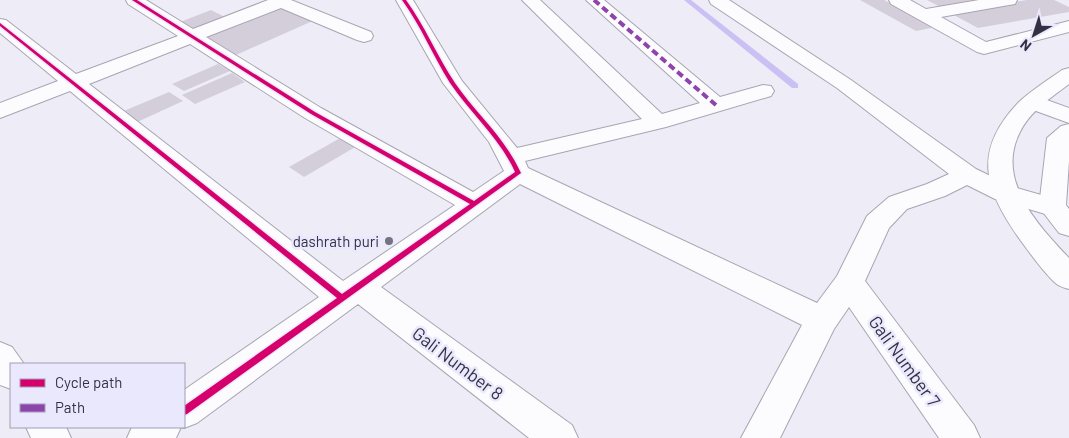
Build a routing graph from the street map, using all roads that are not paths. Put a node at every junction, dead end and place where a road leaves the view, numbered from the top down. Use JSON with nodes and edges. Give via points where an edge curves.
{"nodes":[{"id":1,"x":134,"y":0,"type":"edge"},
{"id":2,"x":404,"y":0,"type":"edge"},
{"id":3,"x":530,"y":0,"type":"edge"},
{"id":4,"x":594,"y":0,"type":"edge"},
{"id":5,"x":717,"y":0,"type":"edge"},
{"id":6,"x":896,"y":0,"type":"edge"},
{"id":7,"x":1009,"y":0,"type":"edge"},
{"id":8,"x":278,"y":1,"type":"edge"},
{"id":9,"x":923,"y":15,"type":"junction"},
{"id":10,"x":0,"y":24,"type":"edge"},
{"id":11,"x":1069,"y":26,"type":"edge"},
{"id":12,"x":364,"y":36,"type":"dead end"},
{"id":13,"x":192,"y":37,"type":"junction"},
{"id":14,"x":1069,"y":74,"type":"edge"},
{"id":15,"x":73,"y":82,"type":"junction"},
{"id":16,"x":764,"y":91,"type":"dead end"},
{"id":17,"x":1033,"y":102,"type":"junction"},
{"id":18,"x":717,"y":106,"type":"junction"},
{"id":19,"x":0,"y":111,"type":"edge"},
{"id":20,"x":1069,"y":116,"type":"edge"},
{"id":21,"x":658,"y":122,"type":"junction"},
{"id":22,"x":1069,"y":131,"type":"edge"},
{"id":23,"x":515,"y":165,"type":"junction"},
{"id":24,"x":967,"y":176,"type":"junction"},
{"id":25,"x":1004,"y":194,"type":"junction"},
{"id":26,"x":474,"y":204,"type":"junction"},
{"id":27,"x":1052,"y":207,"type":"junction"},
{"id":28,"x":1069,"y":226,"type":"edge"},
{"id":29,"x":1069,"y":277,"type":"edge"},
{"id":30,"x":849,"y":283,"type":"junction"},
{"id":31,"x":350,"y":293,"type":"junction"},
{"id":32,"x":822,"y":320,"type":"junction"},
{"id":33,"x":0,"y":357,"type":"edge"},
{"id":34,"x":10,"y":372,"type":"edge"},
{"id":35,"x":185,"y":410,"type":"edge"},
{"id":36,"x":161,"y":428,"type":"edge"},
{"id":37,"x":146,"y":438,"type":"edge"},
{"id":38,"x":559,"y":438,"type":"edge"},
{"id":39,"x":760,"y":438,"type":"edge"},
{"id":40,"x":961,"y":438,"type":"edge"}],
"edges":[{"from":1,"to":13,"type":"street"},
{"from":2,"to":23,"type":"street","via":[[417,16],[453,83]]},
{"from":3,"to":21,"type":"street"},
{"from":4,"to":18,"type":"street"},
{"from":5,"to":24,"type":"street","via":[[844,84]]},
{"from":6,"to":9,"type":"street"},
{"from":7,"to":9,"type":"street"},
{"from":8,"to":12,"type":"street"},
{"from":8,"to":13,"type":"street"},
{"from":9,"to":11,"type":"street","via":[[984,48]]},
{"from":10,"to":15,"type":"street","name":"Gali Number 8"},
{"from":13,"to":15,"type":"street"},
{"from":13,"to":26,"type":"street","via":[[313,113]]},
{"from":14,"to":17,"type":"street"},
{"from":15,"to":19,"type":"street"},
{"from":15,"to":31,"type":"street","name":"Gali Number 8"},
{"from":16,"to":18,"type":"street"},
{"from":17,"to":20,"type":"street"},
{"from":17,"to":25,"type":"street","via":[[1014,122],[1002,143],[998,169]]},
{"from":18,"to":21,"type":"street"},
{"from":21,"to":23,"type":"street"},
{"from":22,"to":27,"type":"street","via":[[1059,138]]},
{"from":23,"to":26,"type":"street"},
{"from":23,"to":32,"type":"street"},
{"from":24,"to":25,"type":"street"},
{"from":24,"to":30,"type":"street","via":[[898,203],[877,223]]},
{"from":25,"to":27,"type":"street"},
{"from":25,"to":29,"type":"street","via":[[1013,210]]},
{"from":26,"to":31,"type":"street"},
{"from":27,"to":28,"type":"street"},
{"from":30,"to":32,"type":"street"},
{"from":30,"to":40,"type":"street","name":"Gali Number 7"},
{"from":31,"to":35,"type":"street"},
{"from":31,"to":38,"type":"street","name":"Gali Number 8"},
{"from":32,"to":39,"type":"street"},
{"from":33,"to":34,"type":"street"},
{"from":36,"to":37,"type":"street"}]}
